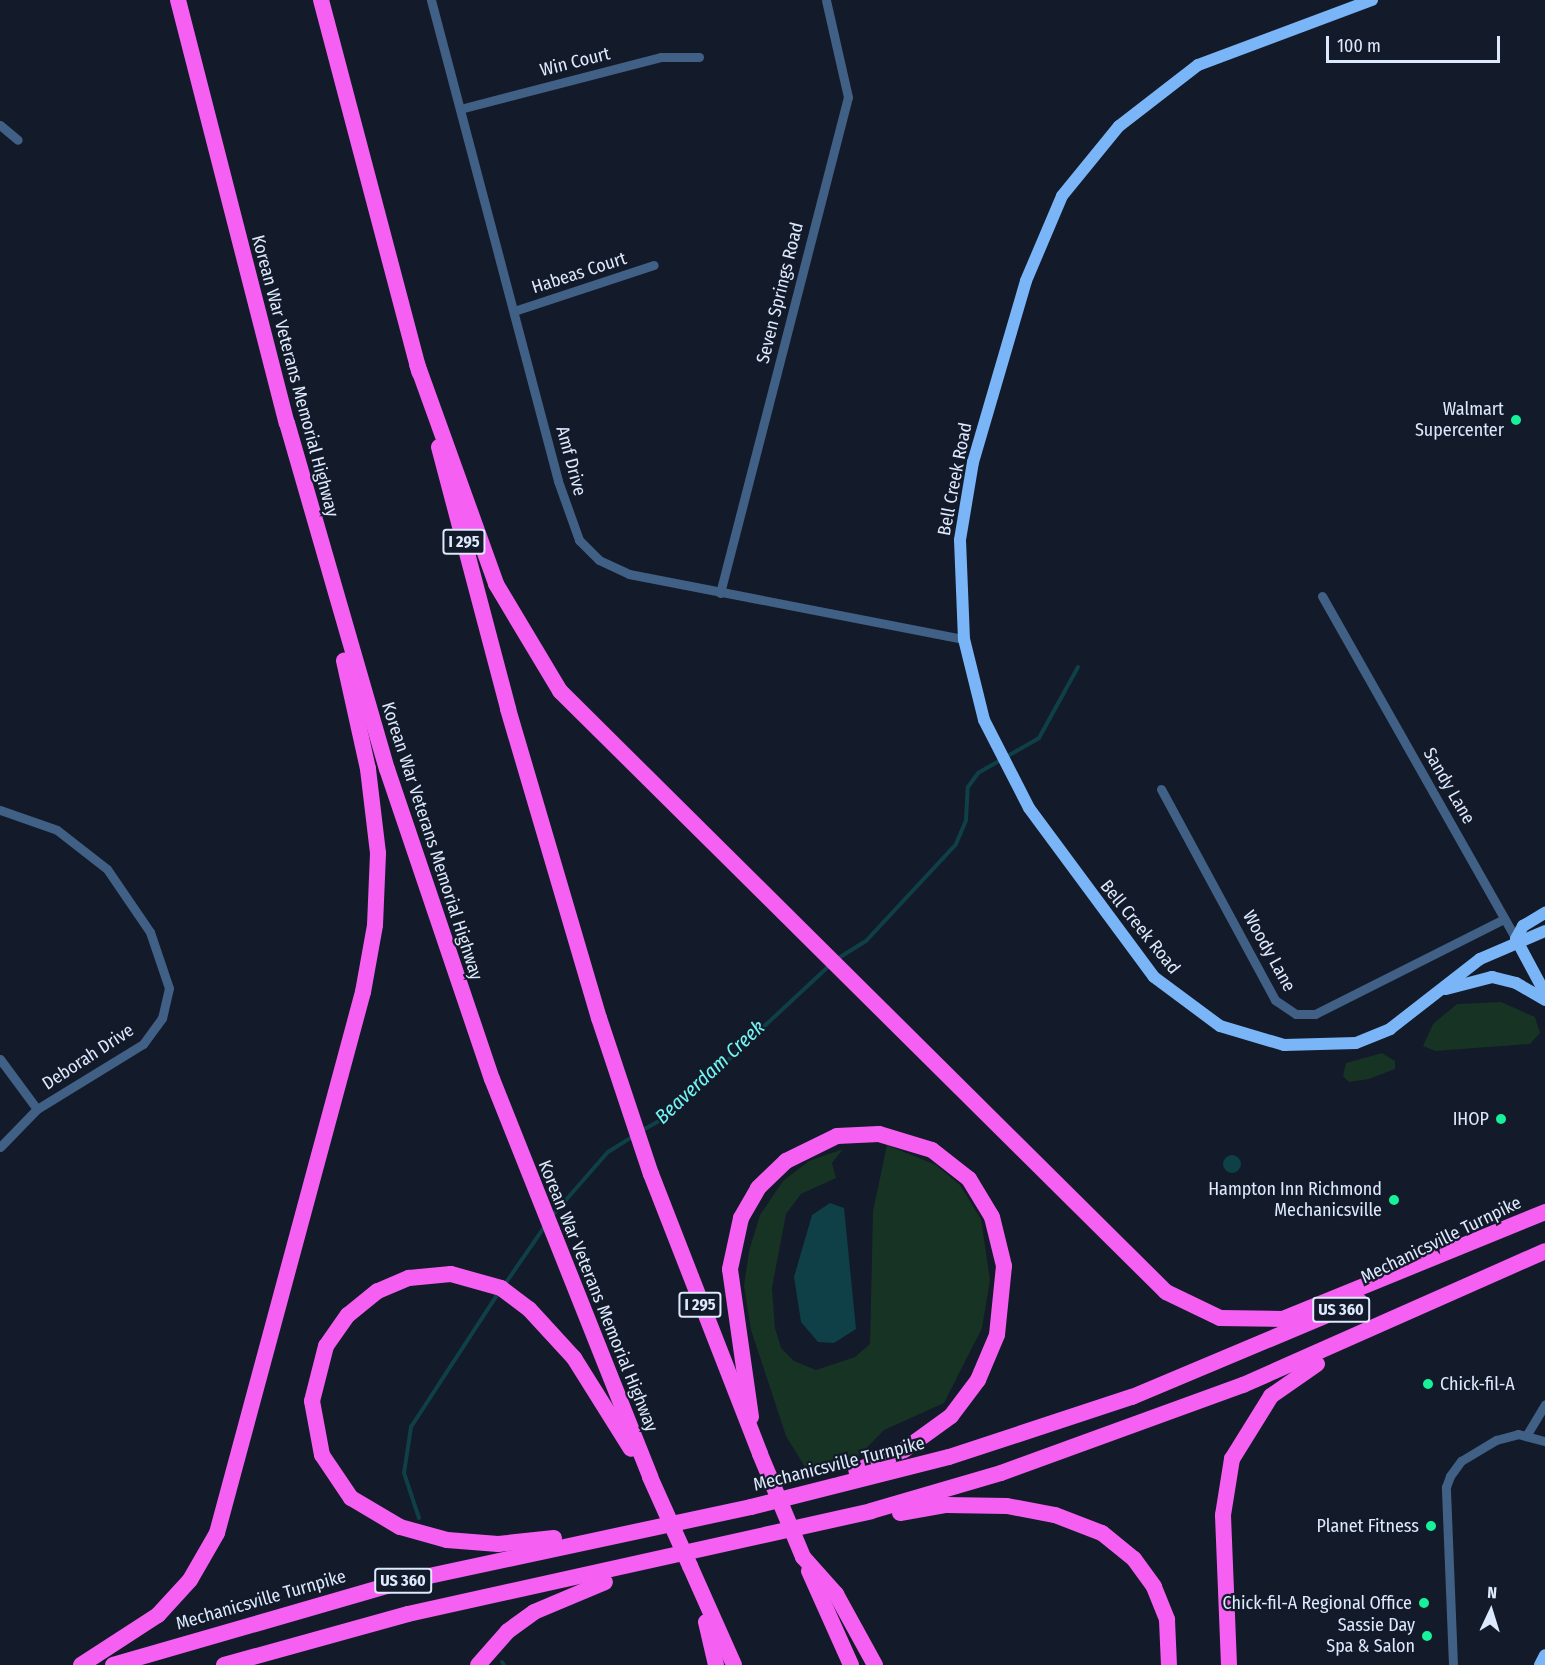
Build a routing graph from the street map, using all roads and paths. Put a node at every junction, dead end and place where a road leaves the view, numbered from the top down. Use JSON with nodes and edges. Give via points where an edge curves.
{"nodes":[{"id":1,"x":178,"y":0,"type":"edge"},
{"id":2,"x":321,"y":0,"type":"edge"},
{"id":3,"x":431,"y":0,"type":"edge"},
{"id":4,"x":826,"y":0,"type":"edge"},
{"id":5,"x":1372,"y":0,"type":"edge"},
{"id":6,"x":699,"y":57,"type":"dead end"},
{"id":7,"x":460,"y":109,"type":"junction"},
{"id":8,"x":0,"y":125,"type":"edge"},
{"id":9,"x":18,"y":140,"type":"dead end"},
{"id":10,"x":654,"y":265,"type":"dead end"},
{"id":11,"x":514,"y":312,"type":"junction"},
{"id":12,"x":417,"y":364,"type":"junction"},
{"id":13,"x":325,"y":563,"type":"junction"},
{"id":14,"x":720,"y":593,"type":"junction"},
{"id":15,"x":1322,"y":596,"type":"dead end"},
{"id":16,"x":964,"y":639,"type":"junction"},
{"id":17,"x":1161,"y":789,"type":"dead end"},
{"id":18,"x":0,"y":810,"type":"edge"},
{"id":19,"x":1545,"y":914,"type":"edge"},
{"id":20,"x":1504,"y":919,"type":"junction"},
{"id":21,"x":1545,"y":931,"type":"edge"},
{"id":22,"x":1516,"y":939,"type":"junction"},
{"id":23,"x":1545,"y":993,"type":"edge"},
{"id":24,"x":1434,"y":995,"type":"junction"},
{"id":25,"x":1545,"y":1000,"type":"edge"},
{"id":26,"x":0,"y":1059,"type":"edge"},
{"id":27,"x":37,"y":1109,"type":"junction"},
{"id":28,"x":0,"y":1147,"type":"edge"},
{"id":29,"x":1545,"y":1212,"type":"edge"},
{"id":30,"x":1545,"y":1251,"type":"edge"},
{"id":31,"x":1490,"y":1277,"type":"junction"},
{"id":32,"x":1545,"y":1404,"type":"edge"},
{"id":33,"x":753,"y":1436,"type":"junction"},
{"id":34,"x":1526,"y":1436,"type":"junction"},
{"id":35,"x":1545,"y":1441,"type":"edge"},
{"id":36,"x":649,"y":1475,"type":"junction"},
{"id":37,"x":751,"y":1507,"type":"junction"},
{"id":38,"x":697,"y":1518,"type":"junction"},
{"id":39,"x":763,"y":1538,"type":"junction"},
{"id":40,"x":710,"y":1550,"type":"junction"},
{"id":41,"x":818,"y":1580,"type":"junction"},
{"id":42,"x":709,"y":1620,"type":"junction"},
{"id":43,"x":1545,"y":1654,"type":"edge"},
{"id":44,"x":81,"y":1665,"type":"edge"},
{"id":45,"x":113,"y":1665,"type":"edge"},
{"id":46,"x":224,"y":1665,"type":"edge"},
{"id":47,"x":478,"y":1665,"type":"edge"},
{"id":48,"x":716,"y":1665,"type":"edge"},
{"id":49,"x":734,"y":1665,"type":"edge"},
{"id":50,"x":851,"y":1665,"type":"edge"},
{"id":51,"x":875,"y":1665,"type":"edge"},
{"id":52,"x":1169,"y":1665,"type":"edge"},
{"id":53,"x":1229,"y":1665,"type":"edge"},
{"id":54,"x":1454,"y":1665,"type":"edge"},
{"id":55,"x":1540,"y":1665,"type":"edge"}],
"edges":[{"from":1,"to":13,"type":"highway","name":"Korean War Veterans Memorial Highway"},
{"from":2,"to":12,"type":"highway","number":"I 295"},
{"from":3,"to":7,"type":"street","name":"Amf Drive"},
{"from":4,"to":14,"type":"street","name":"Seven Springs Road","via":[[848,97]]},
{"from":5,"to":16,"type":"street","name":"Bell Creek Road","via":[[1198,65],[1119,126],[1062,196],[1026,282],[973,462],[960,540]]},
{"from":6,"to":7,"type":"street","name":"Win Court","via":[[662,57]]},
{"from":7,"to":11,"type":"street","name":"Amf Drive"},
{"from":8,"to":9,"type":"street"},
{"from":10,"to":11,"type":"street","name":"Habeas Court"},
{"from":11,"to":14,"type":"street","name":"Amf Drive","via":[[579,540],[616,570]]},
{"from":12,"to":29,"type":"highway","via":[[492,574],[536,657],[592,727],[1147,1278],[1208,1314],[1283,1319]]},
{"from":12,"to":33,"type":"highway","number":"I 295","via":[[537,814],[620,1081],[651,1174]]},
{"from":13,"to":36,"type":"highway","name":"Korean War Veterans Memorial Highway","via":[[440,932],[562,1264]]},
{"from":13,"to":44,"type":"highway","via":[[376,830],[377,901],[363,992],[217,1533],[190,1581],[158,1615]]},
{"from":14,"to":16,"type":"street","name":"Amf Drive"},
{"from":15,"to":20,"type":"street","name":"Sandy Lane"},
{"from":16,"to":24,"type":"street","name":"Bell Creek Road","via":[[984,720],[1029,808],[1154,977],[1220,1026],[1284,1045],[1345,1046],[1390,1029]]},
{"from":17,"to":20,"type":"street","name":"Woody Lane","via":[[1275,1000],[1296,1014],[1315,1014]]},
{"from":18,"to":27,"type":"street","name":"Deborah Drive","via":[[57,830],[107,869],[150,932],[168,980],[168,1003],[142,1044]]},
{"from":19,"to":22,"type":"street","name":"Bell Creek Road","via":[[1523,926]]},
{"from":20,"to":22,"type":"street","name":"Sandy Lane"},
{"from":21,"to":22,"type":"street","name":"Bell Creek Road"},
{"from":22,"to":23,"type":"street","name":"Sandy Lane"},
{"from":22,"to":24,"type":"street","name":"Bell Creek Road"},
{"from":24,"to":25,"type":"street","via":[[1467,980],[1492,977],[1516,983]]},
{"from":26,"to":27,"type":"street"},
{"from":27,"to":28,"type":"street","name":"Deborah Drive"},
{"from":29,"to":37,"type":"highway","name":"Mechanicsville Turnpike","number":"US 360","via":[[1316,1322],[1132,1397],[949,1457]]},
{"from":30,"to":31,"type":"highway","number":"US 360"},
{"from":31,"to":39,"type":"highway","number":"US 360","via":[[1337,1346],[1111,1435],[932,1493]]},
{"from":31,"to":53,"type":"highway","via":[[1302,1372],[1270,1396],[1248,1424],[1232,1459],[1224,1495]]},
{"from":32,"to":34,"type":"street"},
{"from":33,"to":37,"type":"highway","via":[[730,1275],[741,1218],[758,1188],[786,1161],[837,1136],[899,1138],[952,1163],[992,1217],[1004,1266],[1002,1314],[978,1380],[951,1416],[904,1450]]},
{"from":33,"to":41,"type":"highway","number":"I 295","bridge":true,"via":[[803,1557]]},
{"from":34,"to":35,"type":"street"},
{"from":34,"to":54,"type":"street","via":[[1496,1440],[1461,1461],[1446,1487]]},
{"from":36,"to":38,"type":"highway","via":[[606,1415],[574,1358],[529,1309],[487,1282],[451,1274],[409,1278],[378,1291],[348,1315],[326,1346],[313,1382],[315,1433],[330,1471],[351,1498],[400,1527],[471,1543],[521,1543]]},
{"from":36,"to":42,"type":"highway","name":"Korean War Veterans Memorial Highway","bridge":true,"via":[[690,1566]]},
{"from":37,"to":38,"type":"highway","name":"Mechanicsville Turnpike","number":"US 360"},
{"from":38,"to":45,"type":"highway","name":"Mechanicsville Turnpike","number":"US 360","via":[[391,1584]]},
{"from":39,"to":40,"type":"highway","number":"US 360"},
{"from":39,"to":52,"type":"highway","via":[[946,1505],[1007,1506],[1071,1520],[1120,1546],[1146,1574],[1167,1620]]},
{"from":40,"to":46,"type":"highway","number":"US 360","via":[[408,1614]]},
{"from":40,"to":47,"type":"highway","via":[[557,1599],[508,1631]]},
{"from":41,"to":50,"type":"highway"},
{"from":41,"to":51,"type":"highway"},
{"from":42,"to":48,"type":"highway"},
{"from":42,"to":49,"type":"highway"},
{"from":43,"to":55,"type":"street"}]}
